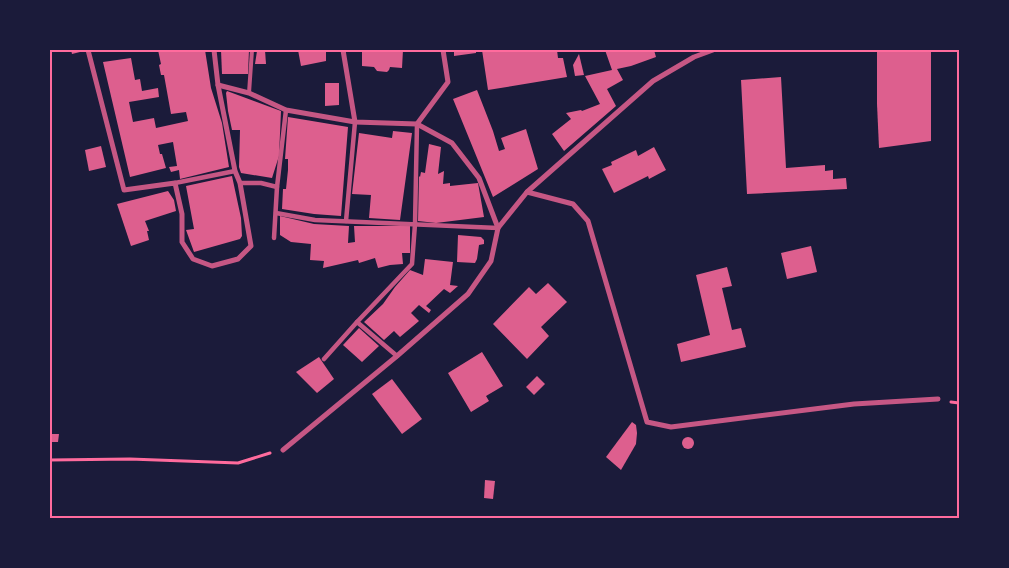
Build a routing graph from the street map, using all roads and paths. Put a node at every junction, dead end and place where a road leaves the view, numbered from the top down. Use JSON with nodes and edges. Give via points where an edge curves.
{"nodes":[{"id":1,"x":88,"y":50,"type":"edge"},
{"id":2,"x":214,"y":50,"type":"edge"},
{"id":3,"x":252,"y":50,"type":"edge"},
{"id":4,"x":342,"y":50,"type":"edge"},
{"id":5,"x":443,"y":50,"type":"edge"},
{"id":6,"x":713,"y":50,"type":"edge"},
{"id":7,"x":218,"y":85,"type":"junction"},
{"id":8,"x":249,"y":93,"type":"junction"},
{"id":9,"x":286,"y":110,"type":"junction"},
{"id":10,"x":355,"y":122,"type":"junction"},
{"id":11,"x":417,"y":124,"type":"junction"},
{"id":12,"x":235,"y":171,"type":"junction"},
{"id":13,"x":240,"y":182,"type":"junction"},
{"id":14,"x":175,"y":183,"type":"junction"},
{"id":15,"x":277,"y":187,"type":"junction"},
{"id":16,"x":527,"y":192,"type":"junction"},
{"id":17,"x":276,"y":212,"type":"junction"},
{"id":18,"x":346,"y":221,"type":"junction"},
{"id":19,"x":415,"y":224,"type":"junction"},
{"id":20,"x":498,"y":228,"type":"junction"},
{"id":21,"x":274,"y":238,"type":"dead end"},
{"id":22,"x":357,"y":322,"type":"junction"},
{"id":23,"x":396,"y":356,"type":"junction"},
{"id":24,"x":324,"y":359,"type":"dead end"},
{"id":25,"x":938,"y":399,"type":"dead end"},
{"id":26,"x":283,"y":450,"type":"joint"},
{"id":27,"x":50,"y":460,"type":"edge"}],
"edges":[{"from":1,"to":14,"type":"street","via":[[124,190]]},
{"from":2,"to":7,"type":"street"},
{"from":3,"to":8,"type":"lane"},
{"from":4,"to":10,"type":"street"},
{"from":5,"to":11,"type":"street","via":[[448,82]]},
{"from":6,"to":16,"type":"street","via":[[694,57],[654,81]]},
{"from":7,"to":8,"type":"street"},
{"from":7,"to":12,"type":"street"},
{"from":8,"to":9,"type":"street"},
{"from":9,"to":10,"type":"street"},
{"from":9,"to":15,"type":"street"},
{"from":10,"to":11,"type":"street"},
{"from":10,"to":18,"type":"street"},
{"from":11,"to":19,"type":"street"},
{"from":11,"to":20,"type":"street","via":[[452,143],[480,178]]},
{"from":12,"to":13,"type":"street"},
{"from":12,"to":14,"type":"street"},
{"from":13,"to":14,"type":"street","via":[[251,246],[238,259],[212,266],[193,259],[182,242],[182,214]]},
{"from":13,"to":15,"type":"street"},
{"from":15,"to":17,"type":"street"},
{"from":16,"to":20,"type":"street"},
{"from":16,"to":25,"type":"street","via":[[574,204],[588,222],[646,422],[670,428],[854,404]]},
{"from":17,"to":18,"type":"street","via":[[315,220]]},
{"from":17,"to":21,"type":"street"},
{"from":18,"to":19,"type":"street"},
{"from":19,"to":20,"type":"street"},
{"from":19,"to":22,"type":"street","via":[[412,264]]},
{"from":20,"to":23,"type":"street","via":[[491,260],[468,294]]},
{"from":22,"to":23,"type":"street"},
{"from":22,"to":24,"type":"street"},
{"from":23,"to":26,"type":"street"},
{"from":26,"to":27,"type":"path","via":[[238,463]]}]}
